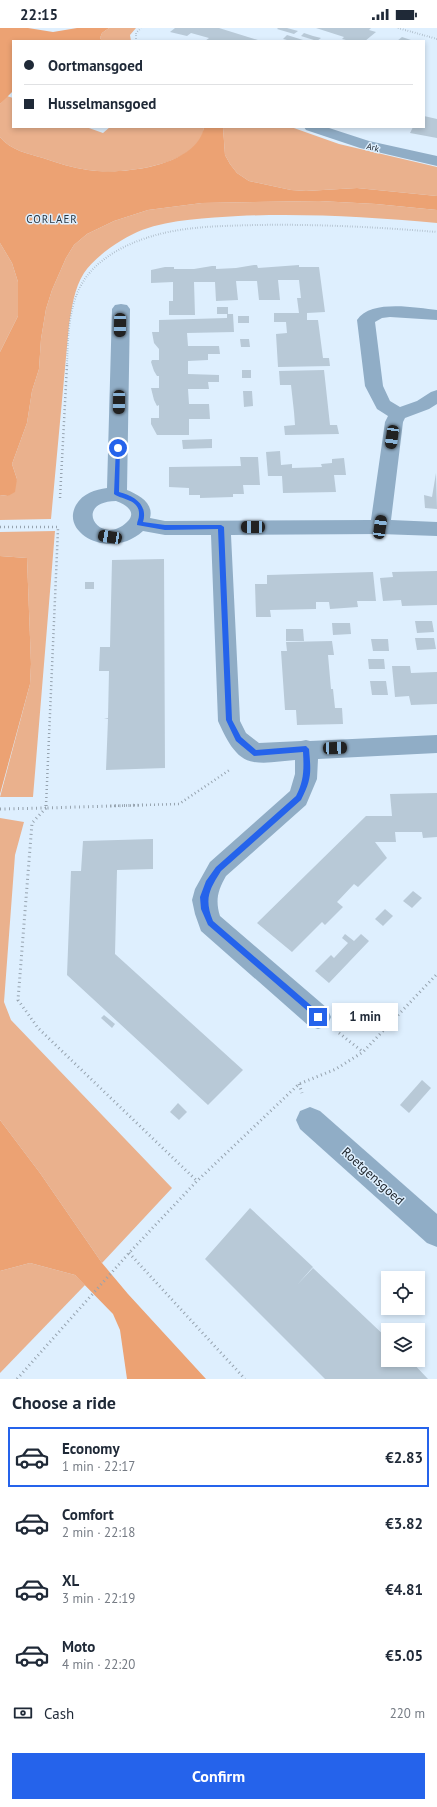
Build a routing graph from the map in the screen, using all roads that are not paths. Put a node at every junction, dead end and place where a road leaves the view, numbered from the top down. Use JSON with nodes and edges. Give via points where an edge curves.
{"nodes":[{"id":1,"x":314,"y":128,"type":"edge"},
{"id":2,"x":437,"y":161,"type":"edge"},
{"id":3,"x":121,"y":309,"type":"dead end"},
{"id":4,"x":437,"y":315,"type":"edge"},
{"id":5,"x":437,"y":396,"type":"edge"},
{"id":6,"x":398,"y":414,"type":"junction"},
{"id":7,"x":117,"y":494,"type":"junction"},
{"id":8,"x":139,"y":523,"type":"junction"},
{"id":9,"x":221,"y":527,"type":"junction"},
{"id":10,"x":380,"y":527,"type":"junction"},
{"id":11,"x":437,"y":529,"type":"edge"},
{"id":12,"x":437,"y":744,"type":"edge"},
{"id":13,"x":306,"y":749,"type":"junction"},
{"id":14,"x":318,"y":1017,"type":"dead end"},
{"id":15,"x":310,"y":1120,"type":"dead end"},
{"id":16,"x":437,"y":1233,"type":"edge"}],
"edges":[{"from":1,"to":2,"type":"street","name":"Ark","via":[[365,145]]},
{"from":3,"to":7,"type":"street"},
{"from":4,"to":6,"type":"street","via":[[388,312],[372,314],[366,320],[374,386],[383,405]]},
{"from":5,"to":6,"type":"street","via":[[423,405]]},
{"from":6,"to":10,"type":"street","via":[[394,422]]},
{"from":7,"to":8,"type":"street","via":[[127,496],[141,508]]},
{"from":7,"to":8,"type":"street","via":[[104,494],[85,506],[81,514],[82,522],[88,530],[98,535],[122,536],[132,531]]},
{"from":8,"to":9,"type":"street","via":[[165,528]]},
{"from":9,"to":10,"type":"street"},
{"from":9,"to":13,"type":"street","via":[[229,720],[238,739],[254,753]]},
{"from":10,"to":11,"type":"street"},
{"from":12,"to":13,"type":"street"},
{"from":13,"to":14,"type":"street","via":[[308,772],[298,798],[218,869],[204,897],[204,909],[210,923]]},
{"from":15,"to":16,"type":"street","name":"Roetgensgoed"}]}
